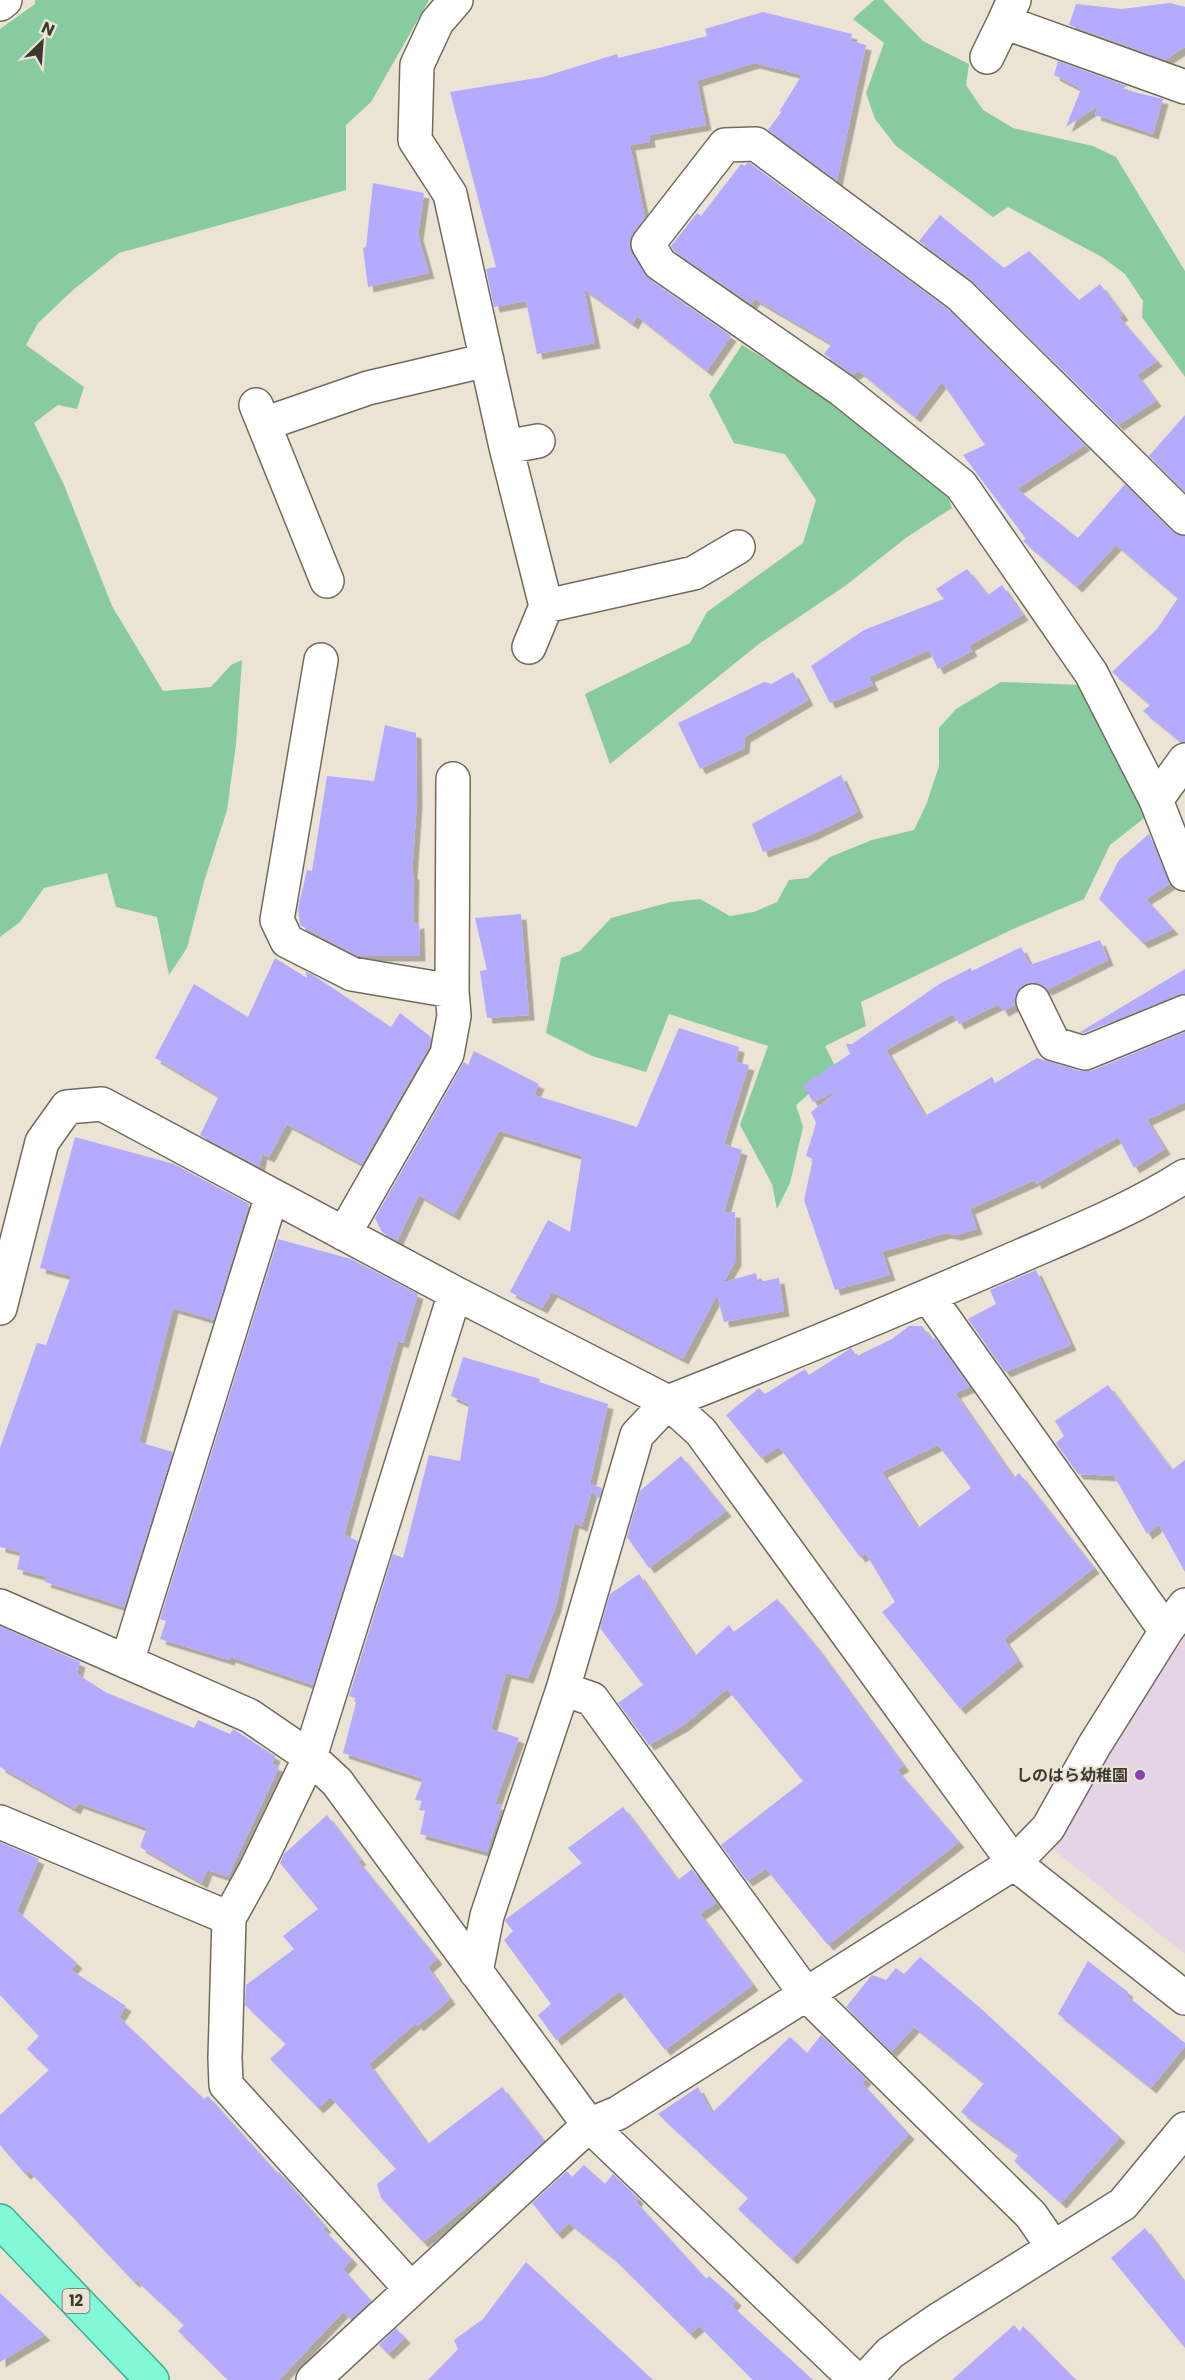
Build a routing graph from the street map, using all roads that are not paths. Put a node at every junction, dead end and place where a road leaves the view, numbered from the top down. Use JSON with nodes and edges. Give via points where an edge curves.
{"nodes":[{"id":1,"x":5,"y":0,"type":"edge"},
{"id":2,"x":456,"y":0,"type":"edge"},
{"id":3,"x":0,"y":4,"type":"edge"},
{"id":4,"x":1009,"y":11,"type":"edge"},
{"id":5,"x":987,"y":57,"type":"dead end"},
{"id":6,"x":1185,"y":87,"type":"edge"},
{"id":7,"x":487,"y":360,"type":"junction"},
{"id":8,"x":538,"y":441,"type":"dead end"},
{"id":9,"x":506,"y":447,"type":"junction"},
{"id":10,"x":1185,"y":518,"type":"edge"},
{"id":11,"x":738,"y":547,"type":"dead end"},
{"id":12,"x":327,"y":581,"type":"dead end"},
{"id":13,"x":546,"y":606,"type":"junction"},
{"id":14,"x":529,"y":647,"type":"dead end"},
{"id":15,"x":321,"y":660,"type":"dead end"},
{"id":16,"x":1185,"y":760,"type":"edge"},
{"id":17,"x":453,"y":779,"type":"dead end"},
{"id":18,"x":1156,"y":800,"type":"junction"},
{"id":19,"x":1185,"y":874,"type":"edge"},
{"id":20,"x":452,"y":991,"type":"junction"},
{"id":21,"x":1033,"y":1001,"type":"dead end"},
{"id":22,"x":1185,"y":1012,"type":"edge"},
{"id":23,"x":1185,"y":1176,"type":"edge"},
{"id":24,"x":272,"y":1195,"type":"junction"},
{"id":25,"x":344,"y":1234,"type":"junction"},
{"id":26,"x":8,"y":1235,"type":"edge"},
{"id":27,"x":455,"y":1293,"type":"junction"},
{"id":28,"x":928,"y":1296,"type":"junction"},
{"id":29,"x":0,"y":1308,"type":"edge"},
{"id":30,"x":668,"y":1402,"type":"junction"},
{"id":31,"x":1185,"y":1605,"type":"edge"},
{"id":32,"x":0,"y":1606,"type":"edge"},
{"id":33,"x":1166,"y":1631,"type":"junction"},
{"id":34,"x":127,"y":1662,"type":"junction"},
{"id":35,"x":563,"y":1689,"type":"junction"},
{"id":36,"x":310,"y":1757,"type":"junction"},
{"id":37,"x":0,"y":1822,"type":"edge"},
{"id":38,"x":1014,"y":1863,"type":"junction"},
{"id":39,"x":229,"y":1918,"type":"junction"},
{"id":40,"x":476,"y":1972,"type":"junction"},
{"id":41,"x":805,"y":1993,"type":"junction"},
{"id":42,"x":1185,"y":1998,"type":"edge"},
{"id":43,"x":589,"y":2125,"type":"junction"},
{"id":44,"x":1185,"y":2128,"type":"edge"},
{"id":45,"x":0,"y":2221,"type":"edge"},
{"id":46,"x":1053,"y":2247,"type":"junction"},
{"id":47,"x":411,"y":2289,"type":"junction"},
{"id":48,"x":152,"y":2380,"type":"edge"},
{"id":49,"x":313,"y":2380,"type":"edge"},
{"id":50,"x":856,"y":2380,"type":"edge"},
{"id":51,"x":865,"y":2380,"type":"edge"}],
"edges":[{"from":1,"to":3,"type":"street"},
{"from":2,"to":7,"type":"street","via":[[438,22],[417,65],[415,140],[450,194]]},
{"from":4,"to":5,"type":"street"},
{"from":4,"to":6,"type":"street"},
{"from":7,"to":9,"type":"street"},
{"from":7,"to":12,"type":"street","via":[[260,414],[291,526]]},
{"from":8,"to":9,"type":"street"},
{"from":9,"to":13,"type":"street"},
{"from":10,"to":18,"type":"street","via":[[960,295],[756,144],[725,145],[648,244],[660,264],[842,390],[961,485],[1091,673]]},
{"from":11,"to":13,"type":"street","via":[[694,573]]},
{"from":13,"to":14,"type":"street"},
{"from":15,"to":20,"type":"street","via":[[278,920],[286,941],[352,974]]},
{"from":16,"to":18,"type":"street"},
{"from":17,"to":20,"type":"street"},
{"from":18,"to":19,"type":"street"},
{"from":20,"to":25,"type":"street","via":[[454,1016],[447,1054]]},
{"from":21,"to":22,"type":"street","via":[[1054,1044],[1085,1053]]},
{"from":23,"to":28,"type":"street","via":[[1077,1230]]},
{"from":24,"to":25,"type":"street"},
{"from":24,"to":26,"type":"street","via":[[102,1104],[67,1107],[42,1142]]},
{"from":24,"to":34,"type":"street"},
{"from":25,"to":27,"type":"street"},
{"from":26,"to":29,"type":"street"},
{"from":27,"to":30,"type":"street"},
{"from":27,"to":36,"type":"street"},
{"from":28,"to":30,"type":"street"},
{"from":28,"to":33,"type":"street"},
{"from":30,"to":35,"type":"street","via":[[637,1435]]},
{"from":30,"to":38,"type":"street","via":[[701,1432]]},
{"from":31,"to":33,"type":"street"},
{"from":32,"to":34,"type":"street"},
{"from":33,"to":38,"type":"street","via":[[1048,1828]]},
{"from":34,"to":36,"type":"street","via":[[250,1716]]},
{"from":35,"to":40,"type":"street","via":[[487,1916]]},
{"from":35,"to":41,"type":"street","via":[[592,1700]]},
{"from":36,"to":39,"type":"street"},
{"from":36,"to":40,"type":"street","via":[[337,1782]]},
{"from":37,"to":39,"type":"street"},
{"from":38,"to":41,"type":"street"},
{"from":38,"to":42,"type":"street"},
{"from":39,"to":47,"type":"street","via":[[226,2085]]},
{"from":40,"to":43,"type":"street"},
{"from":41,"to":43,"type":"street","via":[[618,2113]]},
{"from":41,"to":46,"type":"street","via":[[1031,2215]]},
{"from":43,"to":47,"type":"street"},
{"from":43,"to":50,"type":"street"},
{"from":44,"to":46,"type":"street","via":[[1123,2204]]},
{"from":45,"to":48,"type":"main road","number":"12"},
{"from":46,"to":51,"type":"street","via":[[890,2353]]},
{"from":47,"to":49,"type":"street"}]}
